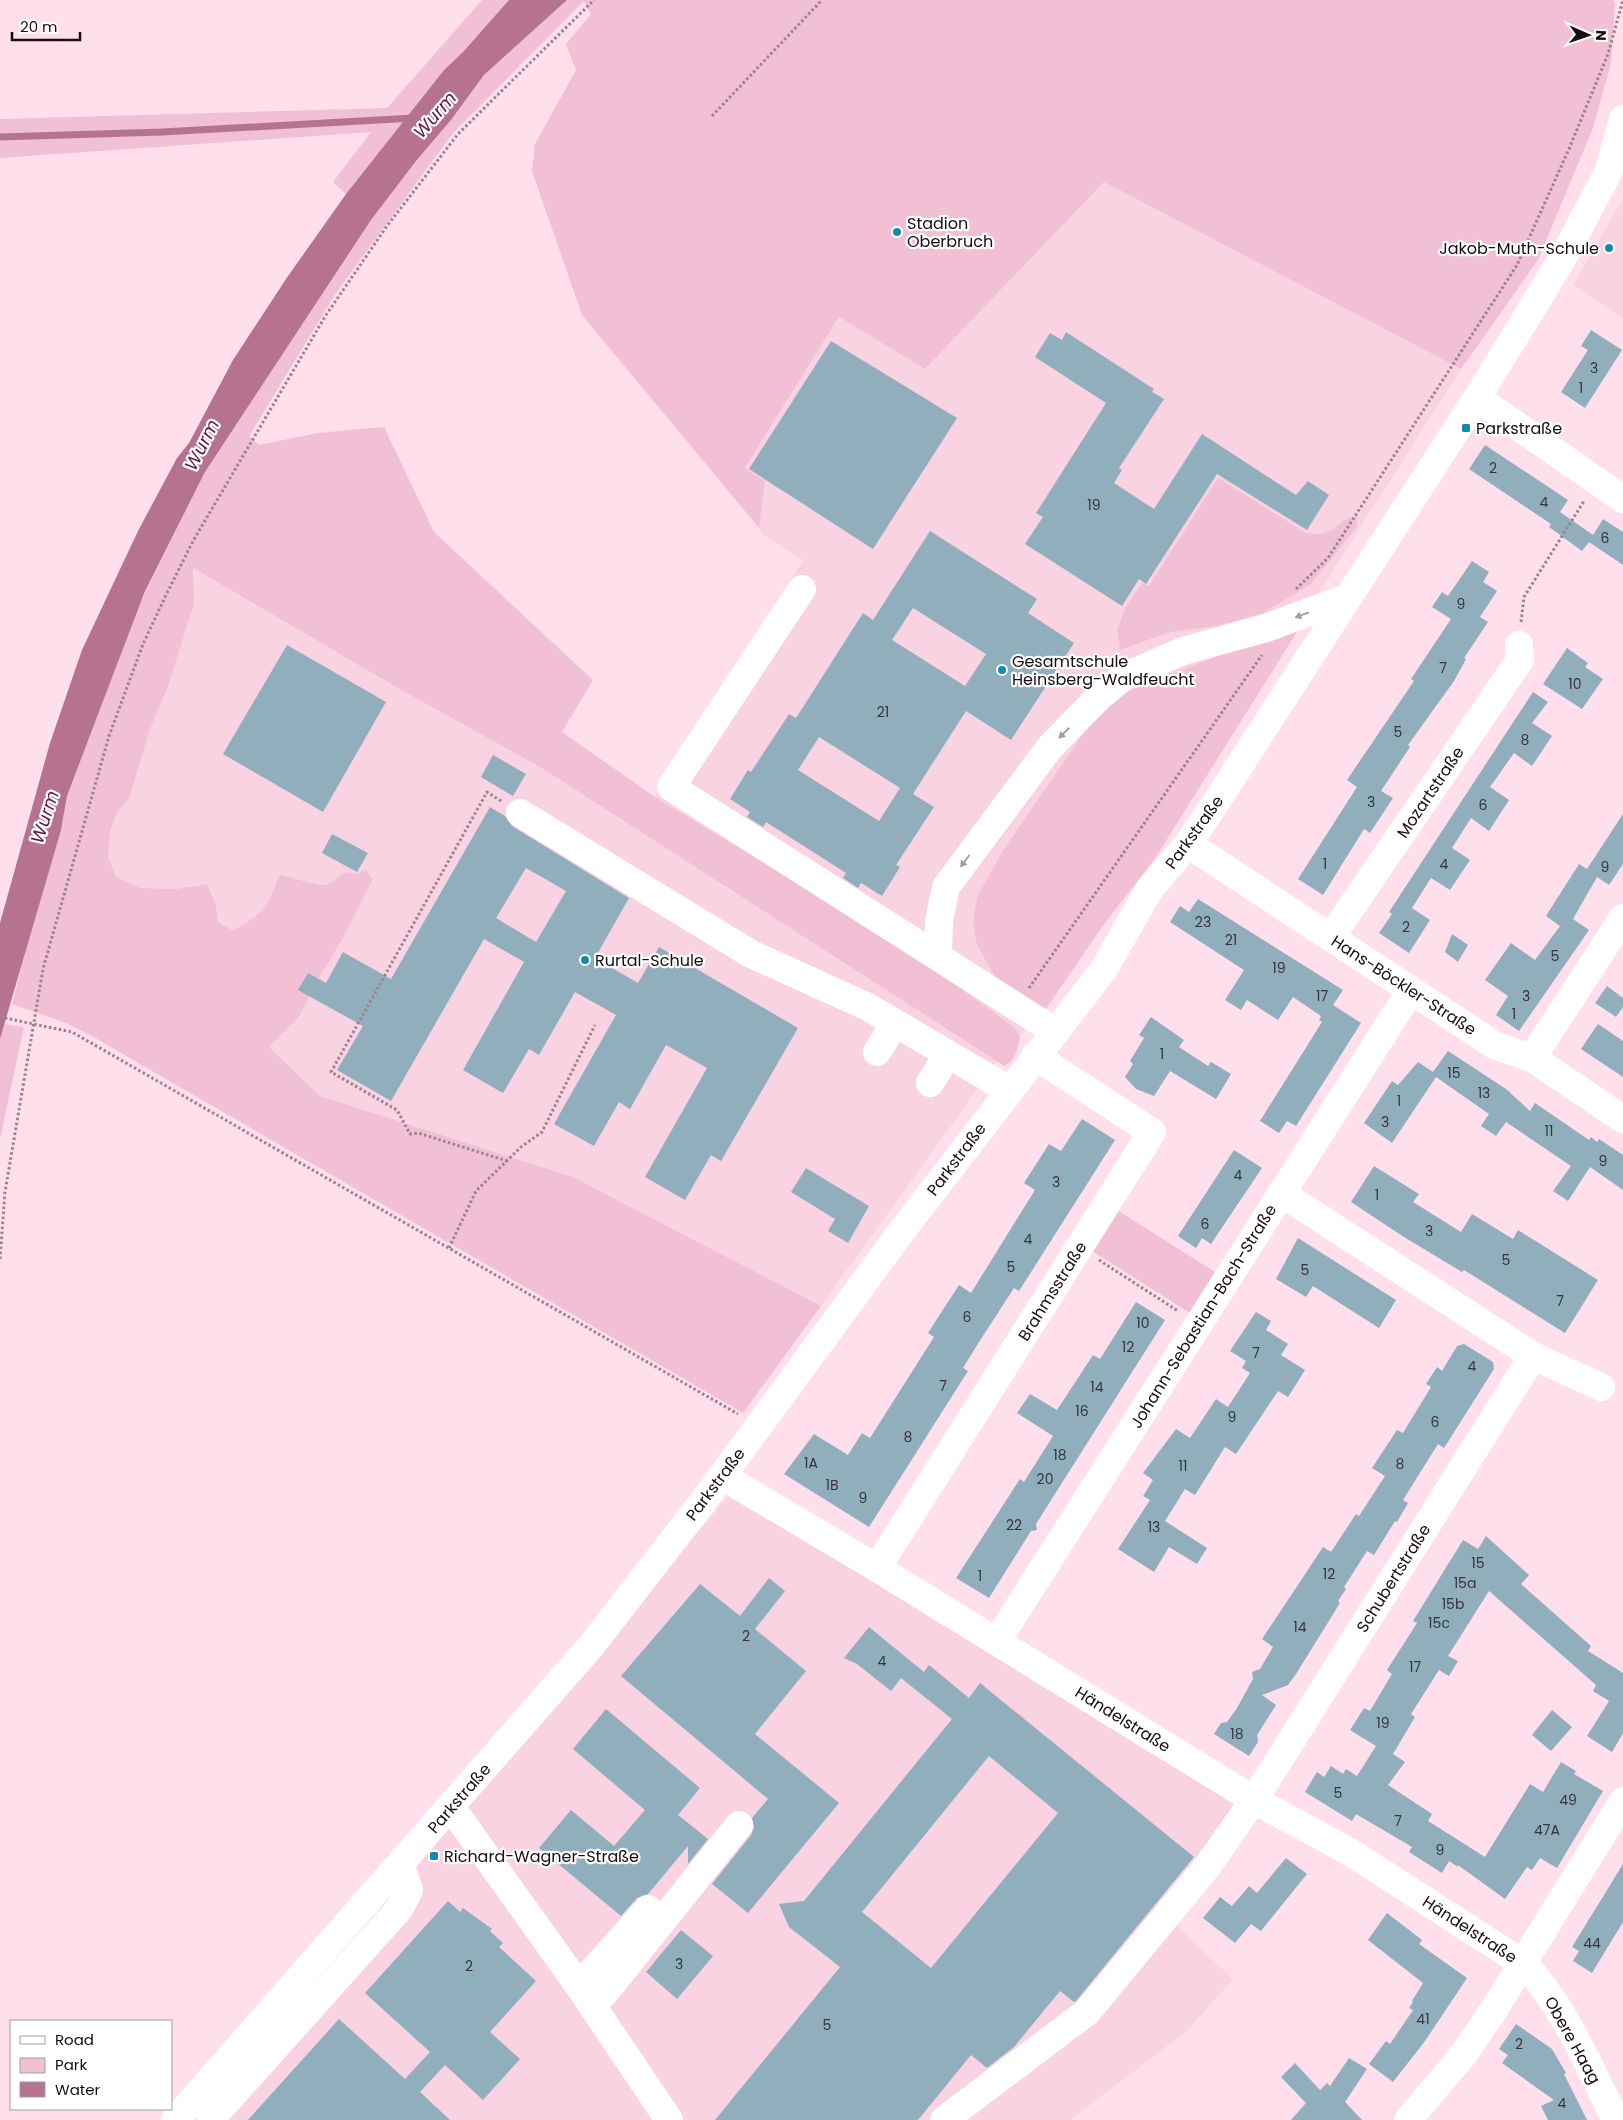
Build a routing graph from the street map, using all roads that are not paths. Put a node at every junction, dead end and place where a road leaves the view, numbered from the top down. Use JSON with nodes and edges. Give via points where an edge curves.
{"nodes":[{"id":1,"x":1623,"y":119,"type":"edge"},
{"id":2,"x":1477,"y":398,"type":"junction"},
{"id":3,"x":1623,"y":499,"type":"edge"},
{"id":4,"x":802,"y":589,"type":"dead end"},
{"id":5,"x":1347,"y":598,"type":"junction"},
{"id":6,"x":1519,"y":645,"type":"road end"},
{"id":7,"x":520,"y":813,"type":"road end"},
{"id":8,"x":1188,"y":844,"type":"junction"},
{"id":9,"x":1623,"y":918,"type":"edge"},
{"id":10,"x":1331,"y":937,"type":"junction"},
{"id":11,"x":938,"y":955,"type":"junction"},
{"id":12,"x":1411,"y":990,"type":"junction"},
{"id":13,"x":894,"y":1022,"type":"junction"},
{"id":14,"x":1056,"y":1032,"type":"junction"},
{"id":15,"x":877,"y":1052,"type":"dead end"},
{"id":16,"x":948,"y":1054,"type":"junction"},
{"id":17,"x":1036,"y":1056,"type":"junction"},
{"id":18,"x":1532,"y":1058,"type":"junction"},
{"id":19,"x":930,"y":1084,"type":"dead end"},
{"id":20,"x":1009,"y":1090,"type":"junction"},
{"id":21,"x":1623,"y":1119,"type":"edge"},
{"id":22,"x":1281,"y":1193,"type":"junction"},
{"id":23,"x":1533,"y":1356,"type":"junction"},
{"id":24,"x":1601,"y":1387,"type":"dead end"},
{"id":25,"x":722,"y":1476,"type":"junction"},
{"id":26,"x":877,"y":1568,"type":"junction"},
{"id":27,"x":997,"y":1641,"type":"junction"},
{"id":28,"x":1254,"y":1800,"type":"junction"},
{"id":29,"x":1623,"y":1801,"type":"edge"},
{"id":30,"x":451,"y":1807,"type":"junction"},
{"id":31,"x":729,"y":1824,"type":"dead end"},
{"id":32,"x":400,"y":1864,"type":"junction"},
{"id":33,"x":1524,"y":1964,"type":"junction"},
{"id":34,"x":585,"y":1996,"type":"junction"},
{"id":35,"x":676,"y":2118,"type":"edge"},
{"id":36,"x":175,"y":2120,"type":"edge"},
{"id":37,"x":210,"y":2120,"type":"edge"},
{"id":38,"x":944,"y":2120,"type":"edge"},
{"id":39,"x":1408,"y":2120,"type":"edge"},
{"id":40,"x":1616,"y":2120,"type":"edge"}],
"edges":[{"from":1,"to":2,"type":"street","name":"Parkstraße","via":[[1608,172],[1561,261]]},
{"from":2,"to":3,"type":"street"},
{"from":2,"to":5,"type":"street","name":"Parkstraße"},
{"from":4,"to":11,"type":"street","via":[[671,787]]},
{"from":5,"to":8,"type":"street","name":"Parkstraße"},
{"from":5,"to":11,"type":"street","one_way":true,"via":[[1266,628],[1184,651],[1123,677],[1098,698],[1050,747],[946,887],[939,921]]},
{"from":6,"to":10,"type":"street","name":"Mozartstraße","via":[[1520,660]]},
{"from":7,"to":13,"type":"street","via":[[752,954]]},
{"from":8,"to":10,"type":"street","name":"Hans-Böckler-Straße"},
{"from":8,"to":14,"type":"street","name":"Parkstraße","via":[[1149,890],[1104,969]]},
{"from":9,"to":18,"type":"street"},
{"from":10,"to":12,"type":"street","name":"Hans-Böckler-Straße"},
{"from":11,"to":14,"type":"street"},
{"from":12,"to":18,"type":"street","name":"Hans-Böckler-Straße","via":[[1496,1046]]},
{"from":12,"to":22,"type":"street","name":"Johann-Sebastian-Bach-Straße"},
{"from":13,"to":15,"type":"street"},
{"from":13,"to":16,"type":"street"},
{"from":14,"to":17,"type":"street","name":"Parkstraße"},
{"from":16,"to":19,"type":"street"},
{"from":16,"to":20,"type":"street"},
{"from":17,"to":20,"type":"street","name":"Parkstraße"},
{"from":17,"to":26,"type":"street","name":"Brahmsstraße","via":[[1152,1132]]},
{"from":18,"to":21,"type":"street","name":"Hans-Böckler-Straße"},
{"from":20,"to":25,"type":"street","name":"Parkstraße","via":[[842,1310]]},
{"from":22,"to":23,"type":"street"},
{"from":22,"to":27,"type":"street","name":"Johann-Sebastian-Bach-Straße"},
{"from":23,"to":24,"type":"street"},
{"from":23,"to":28,"type":"street","name":"Schubertstraße"},
{"from":25,"to":26,"type":"street","name":"Händelstraße"},
{"from":25,"to":30,"type":"street","name":"Parkstraße","via":[[591,1646]]},
{"from":26,"to":27,"type":"street","name":"Händelstraße"},
{"from":27,"to":28,"type":"street","name":"Händelstraße"},
{"from":28,"to":33,"type":"street","name":"Händelstraße","via":[[1350,1852]]},
{"from":28,"to":38,"type":"street","name":"Schubertstraße","via":[[1206,1868],[1088,2012]]},
{"from":29,"to":33,"type":"street"},
{"from":30,"to":32,"type":"street","name":"Parkstraße"},
{"from":30,"to":34,"type":"street"},
{"from":31,"to":34,"type":"street","via":[[629,1933]]},
{"from":32,"to":36,"type":"street","name":"Parkstraße"},
{"from":32,"to":37,"type":"street","via":[[409,1890],[400,1908]]},
{"from":33,"to":39,"type":"street","via":[[1463,2055]]},
{"from":33,"to":40,"type":"street","name":"Obere Haag","via":[[1544,1987],[1580,2048]]},
{"from":34,"to":35,"type":"street"}]}
